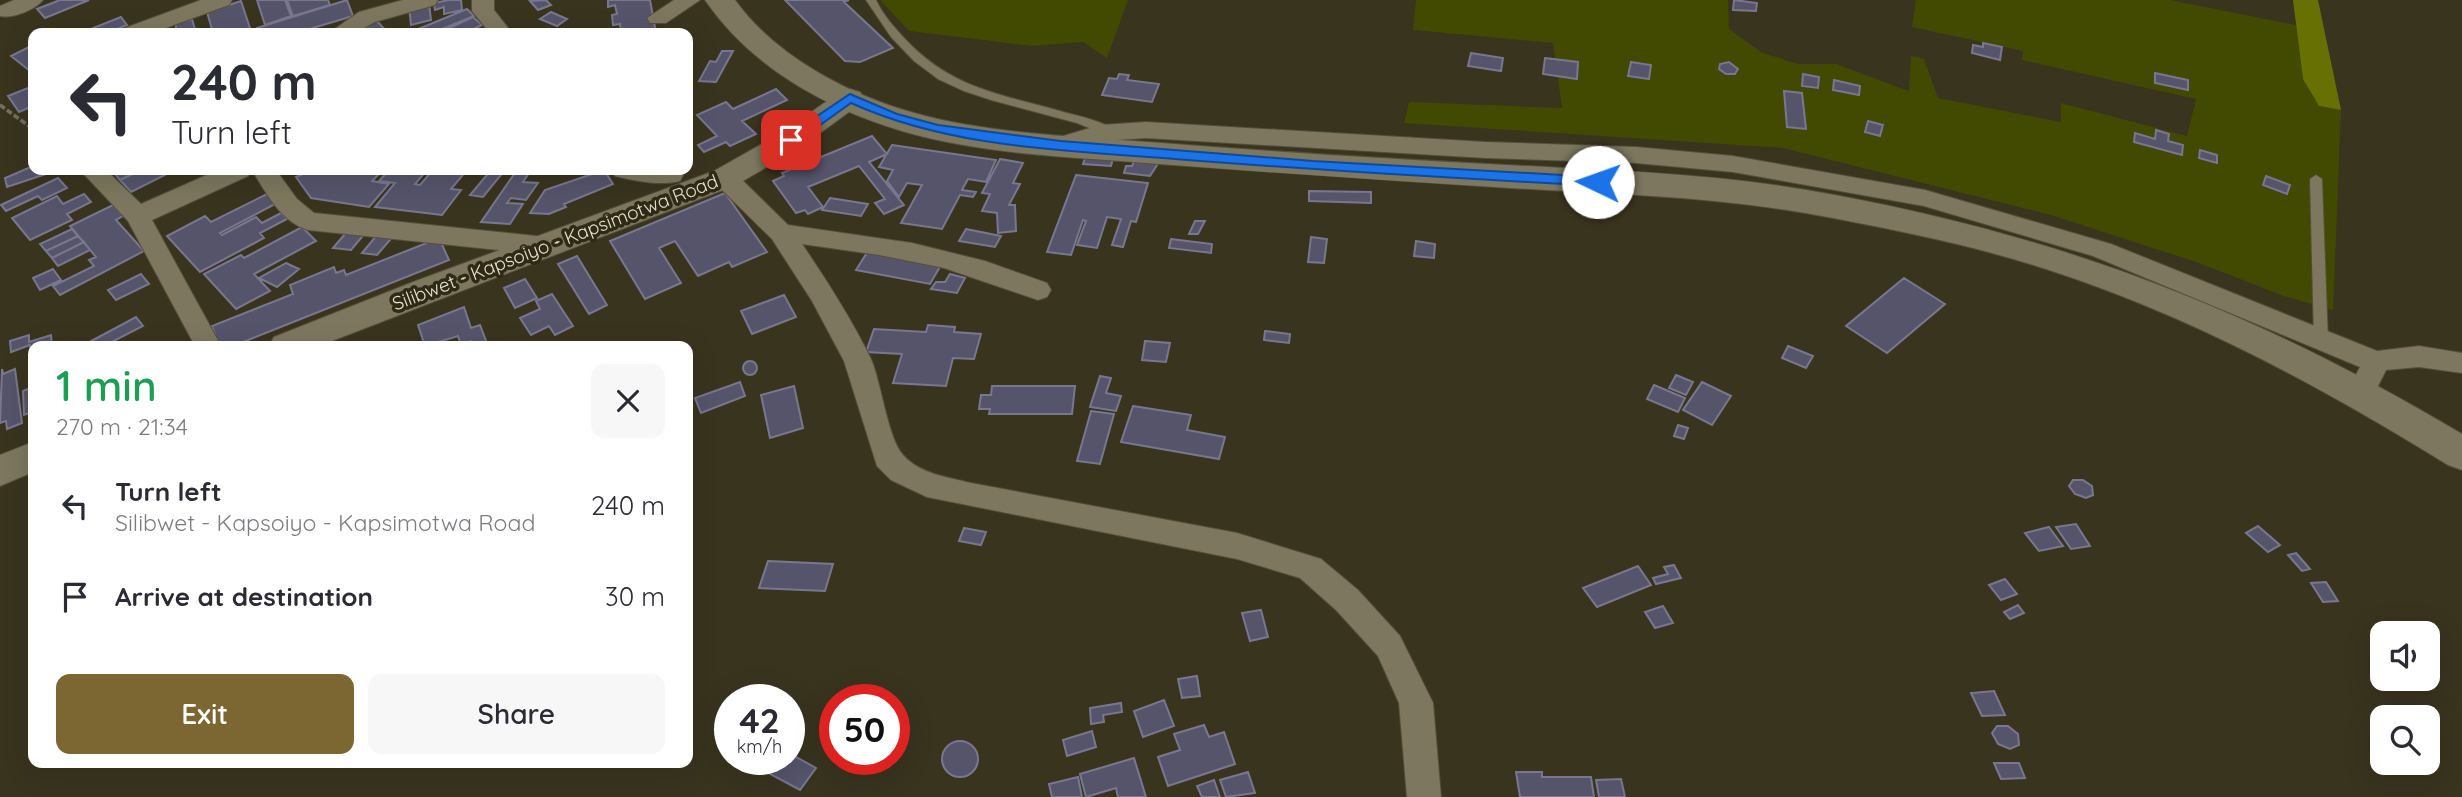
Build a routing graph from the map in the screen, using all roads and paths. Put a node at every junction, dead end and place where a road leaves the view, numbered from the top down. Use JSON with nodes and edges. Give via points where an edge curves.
{"nodes":[{"id":1,"x":32,"y":0,"type":"edge"},
{"id":2,"x":221,"y":0,"type":"edge"},
{"id":3,"x":427,"y":0,"type":"edge"},
{"id":4,"x":483,"y":0,"type":"edge"},
{"id":5,"x":689,"y":0,"type":"edge"},
{"id":6,"x":720,"y":0,"type":"edge"},
{"id":7,"x":871,"y":0,"type":"edge"},
{"id":8,"x":366,"y":9,"type":"edge"},
{"id":9,"x":6,"y":11,"type":"dead end"},
{"id":10,"x":657,"y":17,"type":"edge"},
{"id":11,"x":146,"y":28,"type":"edge"},
{"id":12,"x":346,"y":28,"type":"edge"},
{"id":13,"x":497,"y":28,"type":"edge"},
{"id":14,"x":850,"y":98,"type":"junction"},
{"id":15,"x":0,"y":105,"type":"edge"},
{"id":16,"x":28,"y":125,"type":"edge"},
{"id":17,"x":1110,"y":132,"type":"junction"},
{"id":18,"x":1061,"y":145,"type":"junction"},
{"id":19,"x":97,"y":175,"type":"edge"},
{"id":20,"x":228,"y":175,"type":"edge"},
{"id":21,"x":267,"y":175,"type":"edge"},
{"id":22,"x":650,"y":175,"type":"edge"},
{"id":23,"x":725,"y":178,"type":"junction"},
{"id":24,"x":2316,"y":179,"type":"dead end"},
{"id":25,"x":675,"y":180,"type":"edge"},
{"id":26,"x":138,"y":216,"type":"junction"},
{"id":27,"x":781,"y":233,"type":"junction"},
{"id":28,"x":547,"y":246,"type":"junction"},
{"id":29,"x":1038,"y":290,"type":"dead end"},
{"id":30,"x":205,"y":341,"type":"edge"},
{"id":31,"x":299,"y":341,"type":"edge"},
{"id":32,"x":2321,"y":341,"type":"junction"},
{"id":33,"x":2376,"y":362,"type":"junction"},
{"id":34,"x":2462,"y":363,"type":"edge"},
{"id":35,"x":2361,"y":392,"type":"junction"},
{"id":36,"x":2462,"y":454,"type":"edge"},
{"id":37,"x":28,"y":458,"type":"edge"},
{"id":38,"x":0,"y":471,"type":"edge"},
{"id":39,"x":1424,"y":797,"type":"edge"}],
"edges":[{"from":1,"to":9,"type":"street"},
{"from":2,"to":11,"type":"street"},
{"from":3,"to":8,"type":"street"},
{"from":4,"to":13,"type":"street","via":[[483,11]]},
{"from":5,"to":10,"type":"street"},
{"from":6,"to":14,"type":"main road","via":[[745,32],[771,52]]},
{"from":7,"to":17,"type":"lane","via":[[906,50],[940,77],[971,92],[1079,117]]},
{"from":8,"to":12,"type":"street"},
{"from":14,"to":18,"type":"main road","via":[[892,117],[938,130]]},
{"from":14,"to":23,"type":"street","name":"Silibwet - Kapsoiyo - Kapsimotwa Road","via":[[791,140]]},
{"from":15,"to":16,"type":"path"},
{"from":17,"to":18,"type":"street"},
{"from":17,"to":32,"type":"street","via":[[1146,130],[1636,155],[1733,164],[1844,182],[1925,198],[2102,250]]},
{"from":18,"to":35,"type":"main road","via":[[1313,166],[1667,186],[1830,206],[1940,228],[2111,279],[2199,313]]},
{"from":19,"to":26,"type":"street"},
{"from":20,"to":26,"type":"street"},
{"from":21,"to":28,"type":"street","via":[[294,213],[308,221]]},
{"from":22,"to":25,"type":"street"},
{"from":23,"to":25,"type":"street","name":"Silibwet - Kapsoiyo - Kapsimotwa Road"},
{"from":23,"to":27,"type":"street"},
{"from":24,"to":32,"type":"lane"},
{"from":25,"to":28,"type":"street","name":"Silibwet - Kapsoiyo - Kapsimotwa Road"},
{"from":26,"to":30,"type":"street"},
{"from":27,"to":29,"type":"street","via":[[865,244],[971,266]]},
{"from":27,"to":39,"type":"street","via":[[823,296],[858,361],[887,458],[901,472],[927,485],[1237,546],[1310,568],[1389,646],[1416,704]]},
{"from":28,"to":31,"type":"street","name":"Silibwet - Kapsoiyo - Kapsimotwa Road"},
{"from":32,"to":33,"type":"street"},
{"from":33,"to":34,"type":"street","via":[[2396,355]]},
{"from":33,"to":35,"type":"street"},
{"from":35,"to":36,"type":"main road"},
{"from":37,"to":38,"type":"street"}]}
